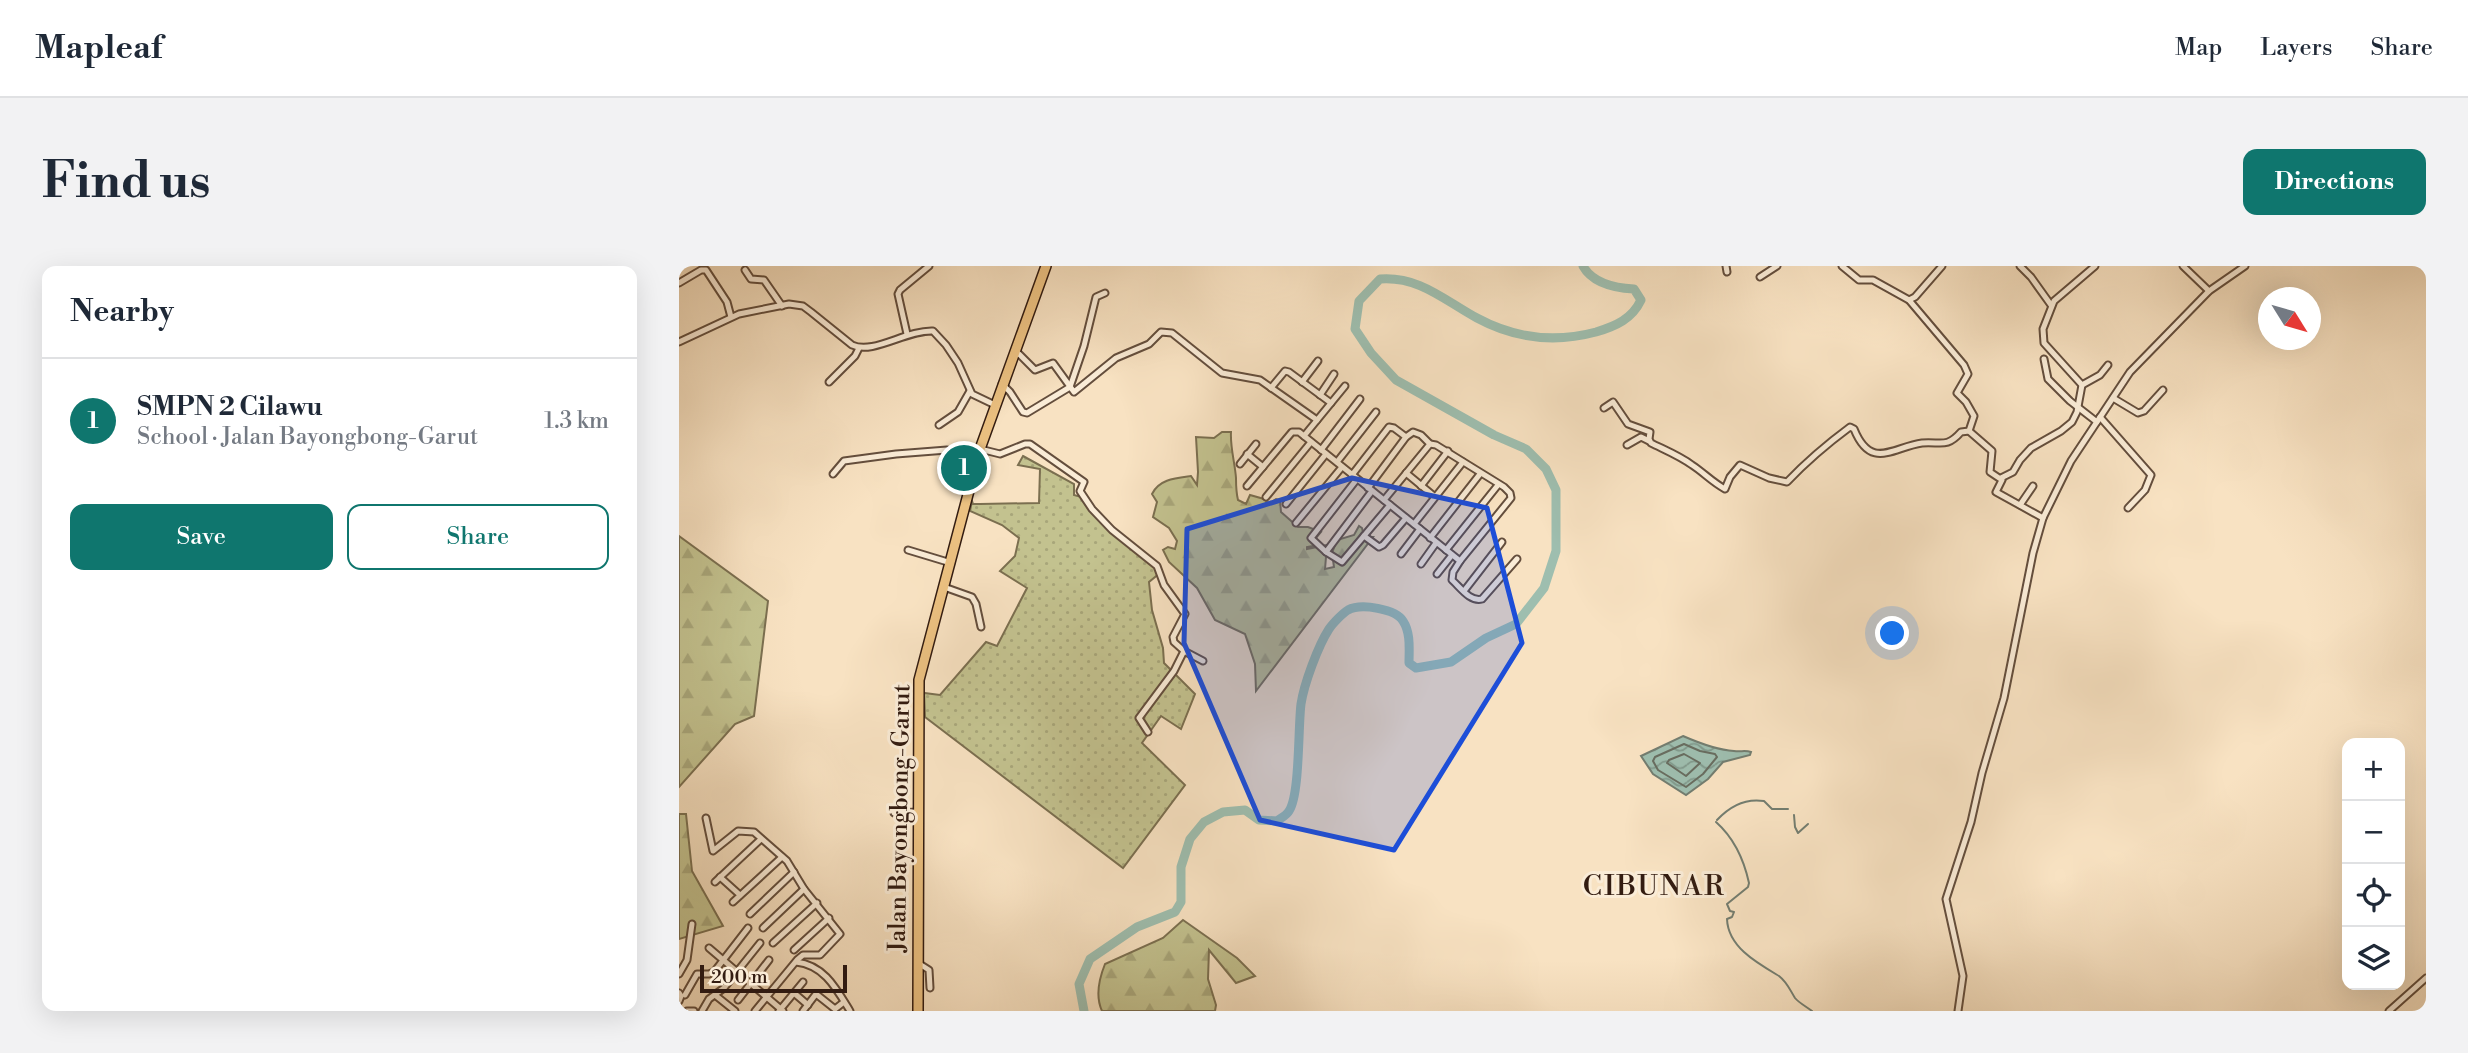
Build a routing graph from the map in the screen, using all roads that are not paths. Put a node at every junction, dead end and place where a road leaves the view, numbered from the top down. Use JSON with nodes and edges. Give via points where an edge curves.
{"nodes":[{"id":1,"x":929,"y":266,"type":"edge"},
{"id":2,"x":1046,"y":266,"type":"edge"},
{"id":3,"x":1777,"y":266,"type":"edge"},
{"id":4,"x":1842,"y":266,"type":"edge"},
{"id":5,"x":1942,"y":266,"type":"edge"},
{"id":6,"x":2020,"y":266,"type":"edge"},
{"id":7,"x":2095,"y":266,"type":"edge"},
{"id":8,"x":2183,"y":266,"type":"edge"},
{"id":9,"x":2245,"y":266,"type":"edge"},
{"id":10,"x":744,"y":270,"type":"dead end"},
{"id":11,"x":1760,"y":277,"type":"dead end"},
{"id":12,"x":679,"y":283,"type":"edge"},
{"id":13,"x":2209,"y":291,"type":"junction"},
{"id":14,"x":1105,"y":293,"type":"dead end"},
{"id":15,"x":1909,"y":300,"type":"junction"},
{"id":16,"x":2051,"y":305,"type":"junction"},
{"id":17,"x":782,"y":306,"type":"junction"},
{"id":18,"x":731,"y":317,"type":"junction"},
{"id":19,"x":907,"y":334,"type":"junction"},
{"id":20,"x":679,"y":342,"type":"edge"},
{"id":21,"x":859,"y":348,"type":"junction"},
{"id":22,"x":1014,"y":350,"type":"junction"},
{"id":23,"x":2044,"y":359,"type":"dead end"},
{"id":24,"x":1318,"y":361,"type":"dead end"},
{"id":25,"x":2108,"y":365,"type":"dead end"},
{"id":26,"x":1334,"y":374,"type":"dead end"},
{"id":27,"x":829,"y":382,"type":"dead end"},
{"id":28,"x":1302,"y":382,"type":"junction"},
{"id":29,"x":1002,"y":384,"type":"junction"},
{"id":30,"x":2082,"y":385,"type":"junction"},
{"id":31,"x":1345,"y":386,"type":"dead end"},
{"id":32,"x":1070,"y":387,"type":"junction"},
{"id":33,"x":1271,"y":388,"type":"junction"},
{"id":34,"x":2163,"y":390,"type":"dead end"},
{"id":35,"x":970,"y":391,"type":"junction"},
{"id":36,"x":1320,"y":395,"type":"junction"},
{"id":37,"x":1360,"y":398,"type":"dead end"},
{"id":38,"x":2113,"y":398,"type":"junction"},
{"id":39,"x":1331,"y":403,"type":"junction"},
{"id":40,"x":995,"y":405,"type":"junction"},
{"id":41,"x":1604,"y":408,"type":"dead end"},
{"id":42,"x":2079,"y":408,"type":"junction"},
{"id":43,"x":1376,"y":412,"type":"dead end"},
{"id":44,"x":2099,"y":419,"type":"junction"},
{"id":45,"x":1317,"y":420,"type":"junction"},
{"id":46,"x":939,"y":425,"type":"dead end"},
{"id":47,"x":1969,"y":431,"type":"junction"},
{"id":48,"x":1304,"y":436,"type":"junction"},
{"id":49,"x":1406,"y":438,"type":"junction"},
{"id":50,"x":1649,"y":441,"type":"junction"},
{"id":51,"x":1311,"y":442,"type":"junction"},
{"id":52,"x":1256,"y":444,"type":"dead end"},
{"id":53,"x":1430,"y":444,"type":"junction"},
{"id":54,"x":1627,"y":445,"type":"dead end"},
{"id":55,"x":979,"y":449,"type":"junction"},
{"id":56,"x":1448,"y":451,"type":"junction"},
{"id":57,"x":1324,"y":452,"type":"junction"},
{"id":58,"x":1247,"y":454,"type":"junction"},
{"id":59,"x":977,"y":462,"type":"junction"},
{"id":60,"x":1463,"y":462,"type":"junction"},
{"id":61,"x":1240,"y":464,"type":"dead end"},
{"id":62,"x":1339,"y":465,"type":"junction"},
{"id":63,"x":1263,"y":467,"type":"junction"},
{"id":64,"x":1406,"y":473,"type":"junction"},
{"id":65,"x":833,"y":474,"type":"dead end"},
{"id":66,"x":1481,"y":474,"type":"junction"},
{"id":67,"x":1355,"y":477,"type":"junction"},
{"id":68,"x":2001,"y":478,"type":"junction"},
{"id":69,"x":1498,"y":485,"type":"junction"},
{"id":70,"x":1247,"y":486,"type":"dead end"},
{"id":71,"x":1421,"y":486,"type":"junction"},
{"id":72,"x":2033,"y":486,"type":"dead end"},
{"id":73,"x":1370,"y":489,"type":"junction"},
{"id":74,"x":1435,"y":497,"type":"junction"},
{"id":75,"x":1266,"y":498,"type":"dead end"},
{"id":76,"x":1384,"y":500,"type":"junction"},
{"id":77,"x":1286,"y":504,"type":"dead end"},
{"id":78,"x":1390,"y":505,"type":"junction"},
{"id":79,"x":2020,"y":505,"type":"junction"},
{"id":80,"x":2128,"y":508,"type":"dead end"},
{"id":81,"x":1406,"y":518,"type":"junction"},
{"id":82,"x":2043,"y":518,"type":"junction"},
{"id":83,"x":1296,"y":523,"type":"dead end"},
{"id":84,"x":1414,"y":524,"type":"junction"},
{"id":85,"x":1420,"y":530,"type":"junction"},
{"id":86,"x":1364,"y":536,"type":"junction"},
{"id":87,"x":1430,"y":538,"type":"junction"},
{"id":88,"x":1502,"y":542,"type":"dead end"},
{"id":89,"x":1436,"y":543,"type":"junction"},
{"id":90,"x":908,"y":550,"type":"dead end"},
{"id":91,"x":1326,"y":552,"type":"junction"},
{"id":92,"x":1449,"y":553,"type":"junction"},
{"id":93,"x":1401,"y":554,"type":"dead end"},
{"id":94,"x":1517,"y":559,"type":"dead end"},
{"id":95,"x":1459,"y":561,"type":"junction"},
{"id":96,"x":951,"y":563,"type":"junction"},
{"id":97,"x":1421,"y":564,"type":"dead end"},
{"id":98,"x":1437,"y":574,"type":"dead end"},
{"id":99,"x":944,"y":587,"type":"junction"},
{"id":100,"x":1464,"y":591,"type":"junction"},
{"id":101,"x":981,"y":627,"type":"dead end"},
{"id":102,"x":1184,"y":651,"type":"junction"},
{"id":103,"x":1203,"y":661,"type":"dead end"},
{"id":104,"x":1148,"y":732,"type":"dead end"},
{"id":105,"x":918,"y":812,"type":"junction"},
{"id":106,"x":894,"y":813,"type":"dead end"},
{"id":107,"x":706,"y":818,"type":"dead end"},
{"id":108,"x":761,"y":839,"type":"junction"},
{"id":109,"x":782,"y":857,"type":"junction"},
{"id":110,"x":794,"y":872,"type":"junction"},
{"id":111,"x":804,"y":889,"type":"junction"},
{"id":112,"x":740,"y":895,"type":"junction"},
{"id":113,"x":733,"y":902,"type":"dead end"},
{"id":114,"x":817,"y":903,"type":"junction"},
{"id":115,"x":750,"y":914,"type":"dead end"},
{"id":116,"x":829,"y":918,"type":"junction"},
{"id":117,"x":692,"y":924,"type":"dead end"},
{"id":118,"x":748,"y":928,"type":"dead end"},
{"id":119,"x":764,"y":928,"type":"dead end"},
{"id":120,"x":760,"y":943,"type":"dead end"},
{"id":121,"x":773,"y":943,"type":"dead end"},
{"id":122,"x":709,"y":947,"type":"dead end"},
{"id":123,"x":793,"y":950,"type":"dead end"},
{"id":124,"x":723,"y":959,"type":"junction"},
{"id":125,"x":769,"y":960,"type":"dead end"},
{"id":126,"x":796,"y":961,"type":"junction"},
{"id":127,"x":918,"y":963,"type":"junction"},
{"id":128,"x":738,"y":972,"type":"junction"},
{"id":129,"x":679,"y":974,"type":"edge"},
{"id":130,"x":2426,"y":978,"type":"edge"},
{"id":131,"x":803,"y":982,"type":"dead end"},
{"id":132,"x":751,"y":984,"type":"junction"},
{"id":133,"x":930,"y":988,"type":"dead end"},
{"id":134,"x":794,"y":993,"type":"junction"},
{"id":135,"x":682,"y":994,"type":"edge"},
{"id":136,"x":716,"y":995,"type":"junction"},
{"id":137,"x":766,"y":997,"type":"junction"},
{"id":138,"x":739,"y":1000,"type":"dead end"},
{"id":139,"x":679,"y":1001,"type":"edge"},
{"id":140,"x":844,"y":1002,"type":"junction"},
{"id":141,"x":808,"y":1004,"type":"junction"},
{"id":142,"x":830,"y":1009,"type":"edge"},
{"id":143,"x":781,"y":1010,"type":"edge"},
{"id":144,"x":687,"y":1011,"type":"edge"},
{"id":145,"x":694,"y":1011,"type":"edge"},
{"id":146,"x":702,"y":1011,"type":"edge"},
{"id":147,"x":735,"y":1011,"type":"edge"},
{"id":148,"x":755,"y":1011,"type":"edge"},
{"id":149,"x":803,"y":1011,"type":"edge"},
{"id":150,"x":850,"y":1011,"type":"edge"},
{"id":151,"x":918,"y":1011,"type":"edge"},
{"id":152,"x":1958,"y":1011,"type":"edge"},
{"id":153,"x":2389,"y":1011,"type":"edge"}],
"edges":[{"from":1,"to":19,"type":"street","via":[[898,294]]},
{"from":2,"to":22,"type":"main road","name":"Jalan Bayongbong-Garut"},
{"from":3,"to":11,"type":"street"},
{"from":4,"to":15,"type":"street","via":[[1859,280],[1873,281]]},
{"from":5,"to":15,"type":"street"},
{"from":6,"to":16,"type":"street"},
{"from":7,"to":16,"type":"street"},
{"from":8,"to":13,"type":"street"},
{"from":9,"to":13,"type":"street"},
{"from":10,"to":17,"type":"street","via":[[751,279],[764,280]]},
{"from":12,"to":18,"type":"street","via":[[706,270],[727,302]]},
{"from":13,"to":38,"type":"street","via":[[2130,372]]},
{"from":14,"to":32,"type":"street","via":[[1096,297]]},
{"from":15,"to":47,"type":"street","via":[[1968,370],[1957,393],[1974,416]]},
{"from":16,"to":30,"type":"street","via":[[2043,342]]},
{"from":17,"to":18,"type":"street"},
{"from":17,"to":21,"type":"street","via":[[803,306]]},
{"from":18,"to":20,"type":"street"},
{"from":19,"to":21,"type":"street"},
{"from":19,"to":35,"type":"street","via":[[927,331],[937,335],[958,363]]},
{"from":21,"to":27,"type":"street"},
{"from":22,"to":29,"type":"main road","name":"Jalan Bayongbong-Garut"},
{"from":22,"to":32,"type":"street","via":[[1035,370],[1053,363]]},
{"from":23,"to":42,"type":"street","via":[[2048,379]]},
{"from":24,"to":28,"type":"street"},
{"from":25,"to":30,"type":"street"},
{"from":26,"to":36,"type":"street"},
{"from":28,"to":33,"type":"street","via":[[1285,371]]},
{"from":28,"to":36,"type":"street"},
{"from":29,"to":32,"type":"street","via":[[1027,413]]},
{"from":29,"to":40,"type":"main road","name":"Jalan Bayongbong-Garut"},
{"from":30,"to":42,"type":"street"},
{"from":31,"to":39,"type":"street"},
{"from":32,"to":33,"type":"street","via":[[1075,391],[1116,358],[1149,344],[1161,332],[1172,333],[1222,373],[1260,380]]},
{"from":33,"to":45,"type":"street"},
{"from":34,"to":38,"type":"street","via":[[2139,413]]},
{"from":35,"to":40,"type":"street"},
{"from":35,"to":46,"type":"street","via":[[958,412]]},
{"from":36,"to":39,"type":"street"},
{"from":37,"to":57,"type":"street"},
{"from":38,"to":44,"type":"street"},
{"from":39,"to":45,"type":"street"},
{"from":40,"to":55,"type":"main road","name":"Jalan Bayongbong-Garut"},
{"from":41,"to":50,"type":"street","via":[[1614,403],[1628,424],[1650,432]]},
{"from":42,"to":44,"type":"street"},
{"from":42,"to":68,"type":"street","via":[[2067,427],[2029,449],[2014,471]]},
{"from":43,"to":62,"type":"street"},
{"from":44,"to":80,"type":"street","via":[[2151,475],[2145,490]]},
{"from":44,"to":82,"type":"street","via":[[2071,461]]},
{"from":45,"to":48,"type":"street"},
{"from":47,"to":50,"type":"street","via":[[1943,444],[1921,444],[1888,454],[1866,448],[1850,427],[1827,442],[1787,482],[1740,465],[1725,489]]},
{"from":47,"to":68,"type":"street","via":[[1991,450],[1990,472]]},
{"from":48,"to":51,"type":"street"},
{"from":48,"to":63,"type":"street","via":[[1292,432]]},
{"from":49,"to":53,"type":"street","via":[[1413,432]]},
{"from":49,"to":67,"type":"street","via":[[1389,427]]},
{"from":49,"to":73,"type":"street"},
{"from":50,"to":54,"type":"street","via":[[1641,437]]},
{"from":51,"to":57,"type":"street"},
{"from":51,"to":75,"type":"street"},
{"from":52,"to":58,"type":"street"},
{"from":53,"to":56,"type":"street"},
{"from":53,"to":64,"type":"street"},
{"from":55,"to":59,"type":"main road","name":"Jalan Bayongbong-Garut"},
{"from":55,"to":102,"type":"street","via":[[1000,454],[1028,443],[1084,482],[1080,491],[1092,509],[1159,569],[1164,585],[1185,614],[1173,635]]},
{"from":56,"to":60,"type":"street"},
{"from":56,"to":71,"type":"street"},
{"from":57,"to":62,"type":"street"},
{"from":57,"to":77,"type":"street"},
{"from":58,"to":61,"type":"street"},
{"from":58,"to":63,"type":"street"},
{"from":59,"to":65,"type":"street","via":[[947,450],[896,454],[843,461]]},
{"from":59,"to":96,"type":"main road","name":"Jalan Bayongbong-Garut"},
{"from":60,"to":66,"type":"street"},
{"from":60,"to":74,"type":"street"},
{"from":62,"to":67,"type":"street"},
{"from":62,"to":83,"type":"street"},
{"from":63,"to":70,"type":"street"},
{"from":64,"to":71,"type":"street"},
{"from":64,"to":76,"type":"street"},
{"from":66,"to":69,"type":"street"},
{"from":66,"to":87,"type":"street"},
{"from":67,"to":73,"type":"street"},
{"from":67,"to":91,"type":"street","via":[[1311,538]]},
{"from":68,"to":79,"type":"street","via":[[1997,492]]},
{"from":69,"to":92,"type":"street"},
{"from":69,"to":95,"type":"street","via":[[1511,498]]},
{"from":71,"to":74,"type":"street"},
{"from":72,"to":79,"type":"street"},
{"from":73,"to":76,"type":"street"},
{"from":73,"to":91,"type":"street"},
{"from":74,"to":84,"type":"street"},
{"from":76,"to":78,"type":"street"},
{"from":78,"to":81,"type":"street"},
{"from":78,"to":86,"type":"street"},
{"from":79,"to":82,"type":"street"},
{"from":81,"to":84,"type":"street"},
{"from":81,"to":86,"type":"street","via":[[1379,547]]},
{"from":82,"to":152,"type":"street","via":[[2004,698],[1946,899],[1963,976]]},
{"from":84,"to":85,"type":"street"},
{"from":85,"to":87,"type":"street"},
{"from":85,"to":93,"type":"street"},
{"from":86,"to":91,"type":"street","via":[[1342,562]]},
{"from":87,"to":89,"type":"street"},
{"from":88,"to":100,"type":"street"},
{"from":89,"to":92,"type":"street"},
{"from":89,"to":97,"type":"street"},
{"from":90,"to":96,"type":"street"},
{"from":92,"to":95,"type":"street"},
{"from":92,"to":98,"type":"street"},
{"from":94,"to":100,"type":"street","via":[[1482,599],[1471,598]]},
{"from":95,"to":100,"type":"street","via":[[1451,577]]},
{"from":96,"to":99,"type":"main road","name":"Jalan Bayongbong-Garut"},
{"from":99,"to":101,"type":"street","via":[[974,599]]},
{"from":99,"to":105,"type":"main road","name":"Jalan Bayongbong-Garut","via":[[919,680]]},
{"from":102,"to":103,"type":"street"},
{"from":102,"to":104,"type":"street","via":[[1139,718]]},
{"from":105,"to":106,"type":"street"},
{"from":105,"to":127,"type":"main road","name":"Jalan Bayongbong-Garut"},
{"from":107,"to":108,"type":"street","via":[[713,851],[738,831],[750,830]]},
{"from":108,"to":109,"type":"street"},
{"from":108,"to":112,"type":"street","via":[[717,879]]},
{"from":109,"to":110,"type":"street"},
{"from":109,"to":112,"type":"street"},
{"from":110,"to":111,"type":"street"},
{"from":110,"to":115,"type":"street"},
{"from":111,"to":114,"type":"street"},
{"from":111,"to":119,"type":"street"},
{"from":112,"to":113,"type":"street"},
{"from":114,"to":116,"type":"street"},
{"from":114,"to":121,"type":"street"},
{"from":116,"to":123,"type":"street"},
{"from":116,"to":126,"type":"street","via":[[840,936],[818,956],[803,955]]},
{"from":117,"to":129,"type":"street","via":[[687,960]]},
{"from":118,"to":124,"type":"street"},
{"from":120,"to":128,"type":"street"},
{"from":122,"to":124,"type":"street"},
{"from":124,"to":128,"type":"street"},
{"from":124,"to":135,"type":"street","via":[[712,973],[697,974]]},
{"from":125,"to":132,"type":"street"},
{"from":126,"to":137,"type":"street"},
{"from":126,"to":140,"type":"street","via":[[819,969]]},
{"from":127,"to":133,"type":"street","via":[[929,970]]},
{"from":127,"to":151,"type":"main road","name":"Jalan Bayongbong-Garut"},
{"from":128,"to":132,"type":"street"},
{"from":128,"to":136,"type":"street"},
{"from":130,"to":153,"type":"street"},
{"from":131,"to":134,"type":"street"},
{"from":132,"to":137,"type":"street"},
{"from":132,"to":138,"type":"street"},
{"from":134,"to":141,"type":"street"},
{"from":134,"to":143,"type":"street"},
{"from":135,"to":139,"type":"street"},
{"from":136,"to":146,"type":"street"},
{"from":136,"to":147,"type":"street"},
{"from":137,"to":143,"type":"street"},
{"from":137,"to":148,"type":"street"},
{"from":140,"to":142,"type":"street"},
{"from":140,"to":150,"type":"street"},
{"from":141,"to":142,"type":"street","via":[[816,994]]},
{"from":141,"to":149,"type":"street"},
{"from":144,"to":145,"type":"street"}]}
